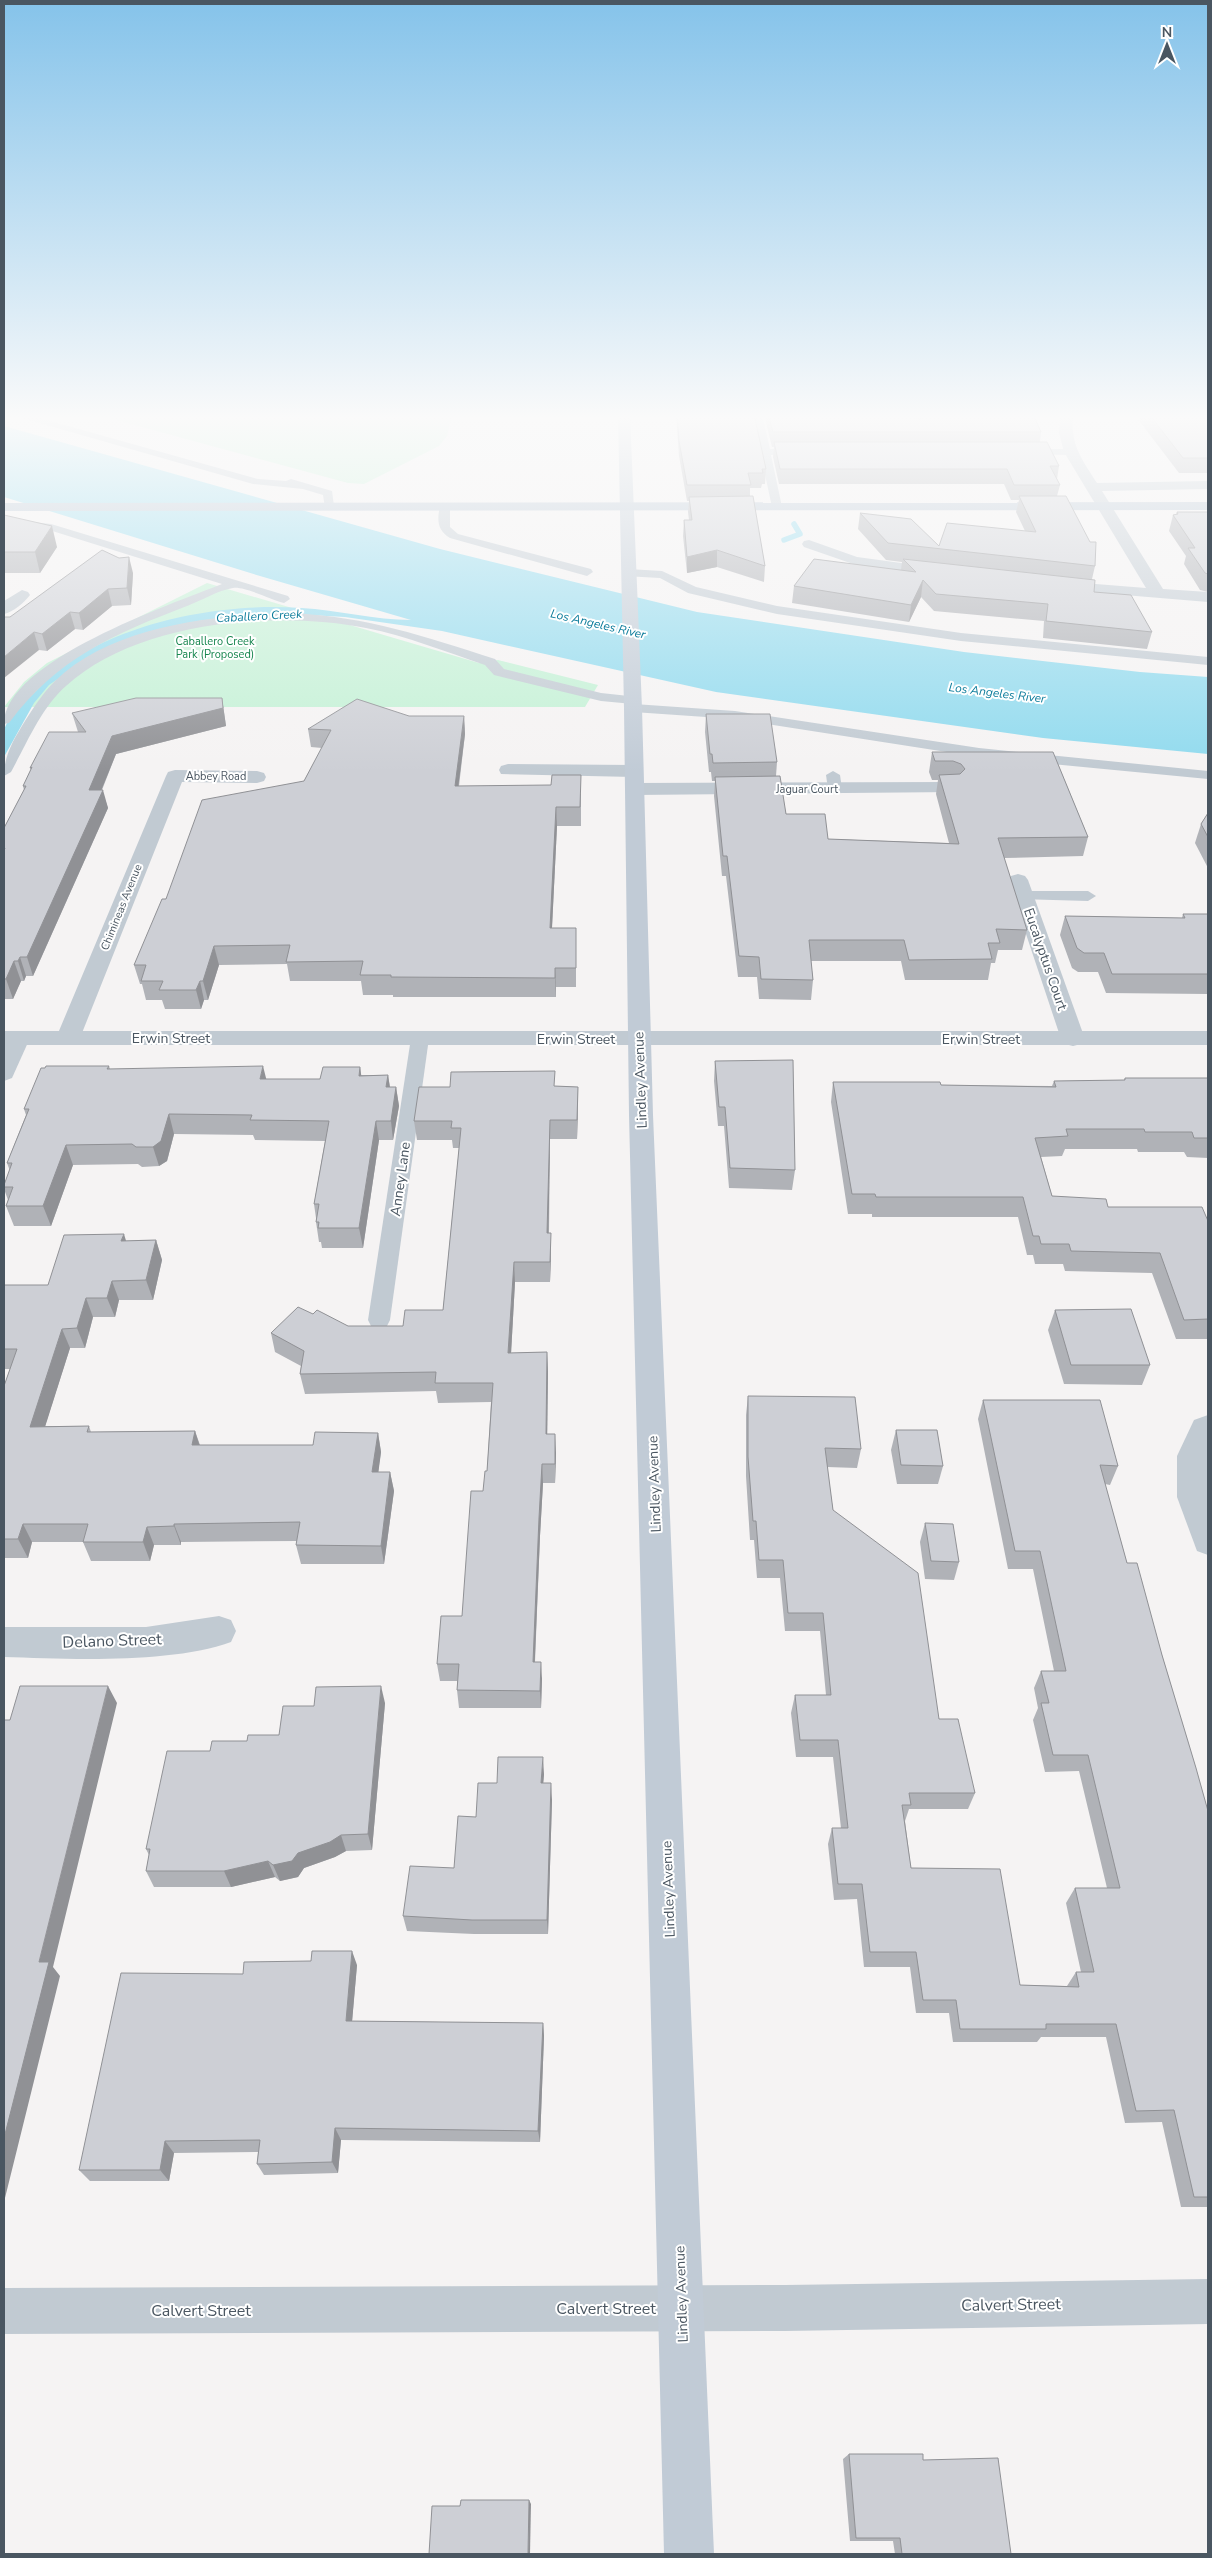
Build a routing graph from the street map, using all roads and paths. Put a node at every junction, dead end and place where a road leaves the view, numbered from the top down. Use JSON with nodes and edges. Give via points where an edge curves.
{"nodes":[{"id":1,"x":71,"y":533,"type":"edge"},
{"id":2,"x":448,"y":533,"type":"edge"},
{"id":3,"x":627,"y":533,"type":"edge"},
{"id":4,"x":1121,"y":533,"type":"edge"},
{"id":5,"x":809,"y":544,"type":"dead end"},
{"id":6,"x":588,"y":572,"type":"dead end"},
{"id":7,"x":950,"y":574,"type":"edge"},
{"id":8,"x":628,"y":575,"type":"junction"},
{"id":9,"x":236,"y":583,"type":"junction"},
{"id":10,"x":1043,"y":585,"type":"edge"},
{"id":11,"x":1158,"y":594,"type":"junction"},
{"id":12,"x":22,"y":595,"type":"dead end"},
{"id":13,"x":1208,"y":597,"type":"edge"},
{"id":14,"x":284,"y":599,"type":"dead end"},
{"id":15,"x":4,"y":609,"type":"edge"},
{"id":16,"x":1208,"y":661,"type":"edge"},
{"id":17,"x":633,"y":702,"type":"junction"},
{"id":18,"x":4,"y":720,"type":"edge"},
{"id":19,"x":508,"y":770,"type":"dead end"},
{"id":20,"x":4,"y":772,"type":"edge"},
{"id":21,"x":1208,"y":775,"type":"edge"},
{"id":22,"x":175,"y":776,"type":"joint"},
{"id":23,"x":257,"y":776,"type":"dead end"},
{"id":24,"x":634,"y":780,"type":"junction"},
{"id":25,"x":949,"y":788,"type":"edge"},
{"id":26,"x":1021,"y":888,"type":"joint"},
{"id":27,"x":1088,"y":896,"type":"dead end"},
{"id":28,"x":11,"y":1038,"type":"edge"},
{"id":29,"x":68,"y":1038,"type":"junction"},
{"id":30,"x":420,"y":1038,"type":"junction"},
{"id":31,"x":1208,"y":1038,"type":"edge"},
{"id":32,"x":639,"y":1039,"type":"junction"},
{"id":33,"x":1073,"y":1039,"type":"junction"},
{"id":34,"x":4,"y":1073,"type":"edge"},
{"id":35,"x":379,"y":1320,"type":"dead end"},
{"id":36,"x":1207,"y":1428,"type":"edge"},
{"id":37,"x":1208,"y":1541,"type":"edge"},
{"id":38,"x":219,"y":1631,"type":"dead end"},
{"id":39,"x":4,"y":1642,"type":"edge"},
{"id":40,"x":1208,"y":2301,"type":"edge"},
{"id":41,"x":682,"y":2308,"type":"junction"},
{"id":42,"x":4,"y":2311,"type":"edge"},
{"id":43,"x":689,"y":2554,"type":"edge"}],
"edges":[{"from":1,"to":9,"type":"lane"},
{"from":2,"to":6,"type":"lane"},
{"from":3,"to":8,"type":"main road","name":"Lindley Avenue"},
{"from":4,"to":11,"type":"street"},
{"from":5,"to":7,"type":"street","via":[[858,562]]},
{"from":8,"to":16,"type":"lane","via":[[662,575],[692,590],[777,610],[951,636]]},
{"from":8,"to":17,"type":"main road","name":"Lindley Avenue"},
{"from":9,"to":14,"type":"lane"},
{"from":9,"to":18,"type":"lane","via":[[118,632],[65,658],[39,676]]},
{"from":10,"to":11,"type":"street"},
{"from":11,"to":13,"type":"street"},
{"from":12,"to":15,"type":"street"},
{"from":17,"to":20,"type":"lane","via":[[499,672],[490,662],[366,624],[297,617],[212,622],[147,637],[115,649],[63,681],[37,712]]},
{"from":17,"to":21,"type":"lane","via":[[935,746]]},
{"from":17,"to":24,"type":"main road","name":"Lindley Avenue"},
{"from":19,"to":24,"type":"street","name":"Jaguar Court"},
{"from":22,"to":23,"type":"street","name":"Abbey Road"},
{"from":22,"to":29,"type":"street","name":"Chimineas Avenue"},
{"from":24,"to":25,"type":"street","name":"Jaguar Court","via":[[834,782]]},
{"from":24,"to":32,"type":"main road","name":"Lindley Avenue"},
{"from":26,"to":27,"type":"lane"},
{"from":26,"to":33,"type":"street","name":"Eucalyptus Court"},
{"from":28,"to":29,"type":"street","name":"Erwin Street"},
{"from":28,"to":34,"type":"street"},
{"from":29,"to":30,"type":"street","name":"Erwin Street"},
{"from":30,"to":32,"type":"street","name":"Erwin Street"},
{"from":30,"to":35,"type":"lane","name":"Anney Lane"},
{"from":31,"to":33,"type":"street","name":"Erwin Street"},
{"from":32,"to":33,"type":"street","name":"Erwin Street"},
{"from":32,"to":41,"type":"main road","name":"Lindley Avenue"},
{"from":36,"to":37,"type":"street","via":[[1192,1456],[1193,1497]]},
{"from":38,"to":39,"type":"street","name":"Delano Street","via":[[146,1642]]},
{"from":40,"to":41,"type":"street","name":"Calvert Street"},
{"from":41,"to":42,"type":"street","name":"Calvert Street"},
{"from":41,"to":43,"type":"main road","name":"Lindley Avenue"}]}
